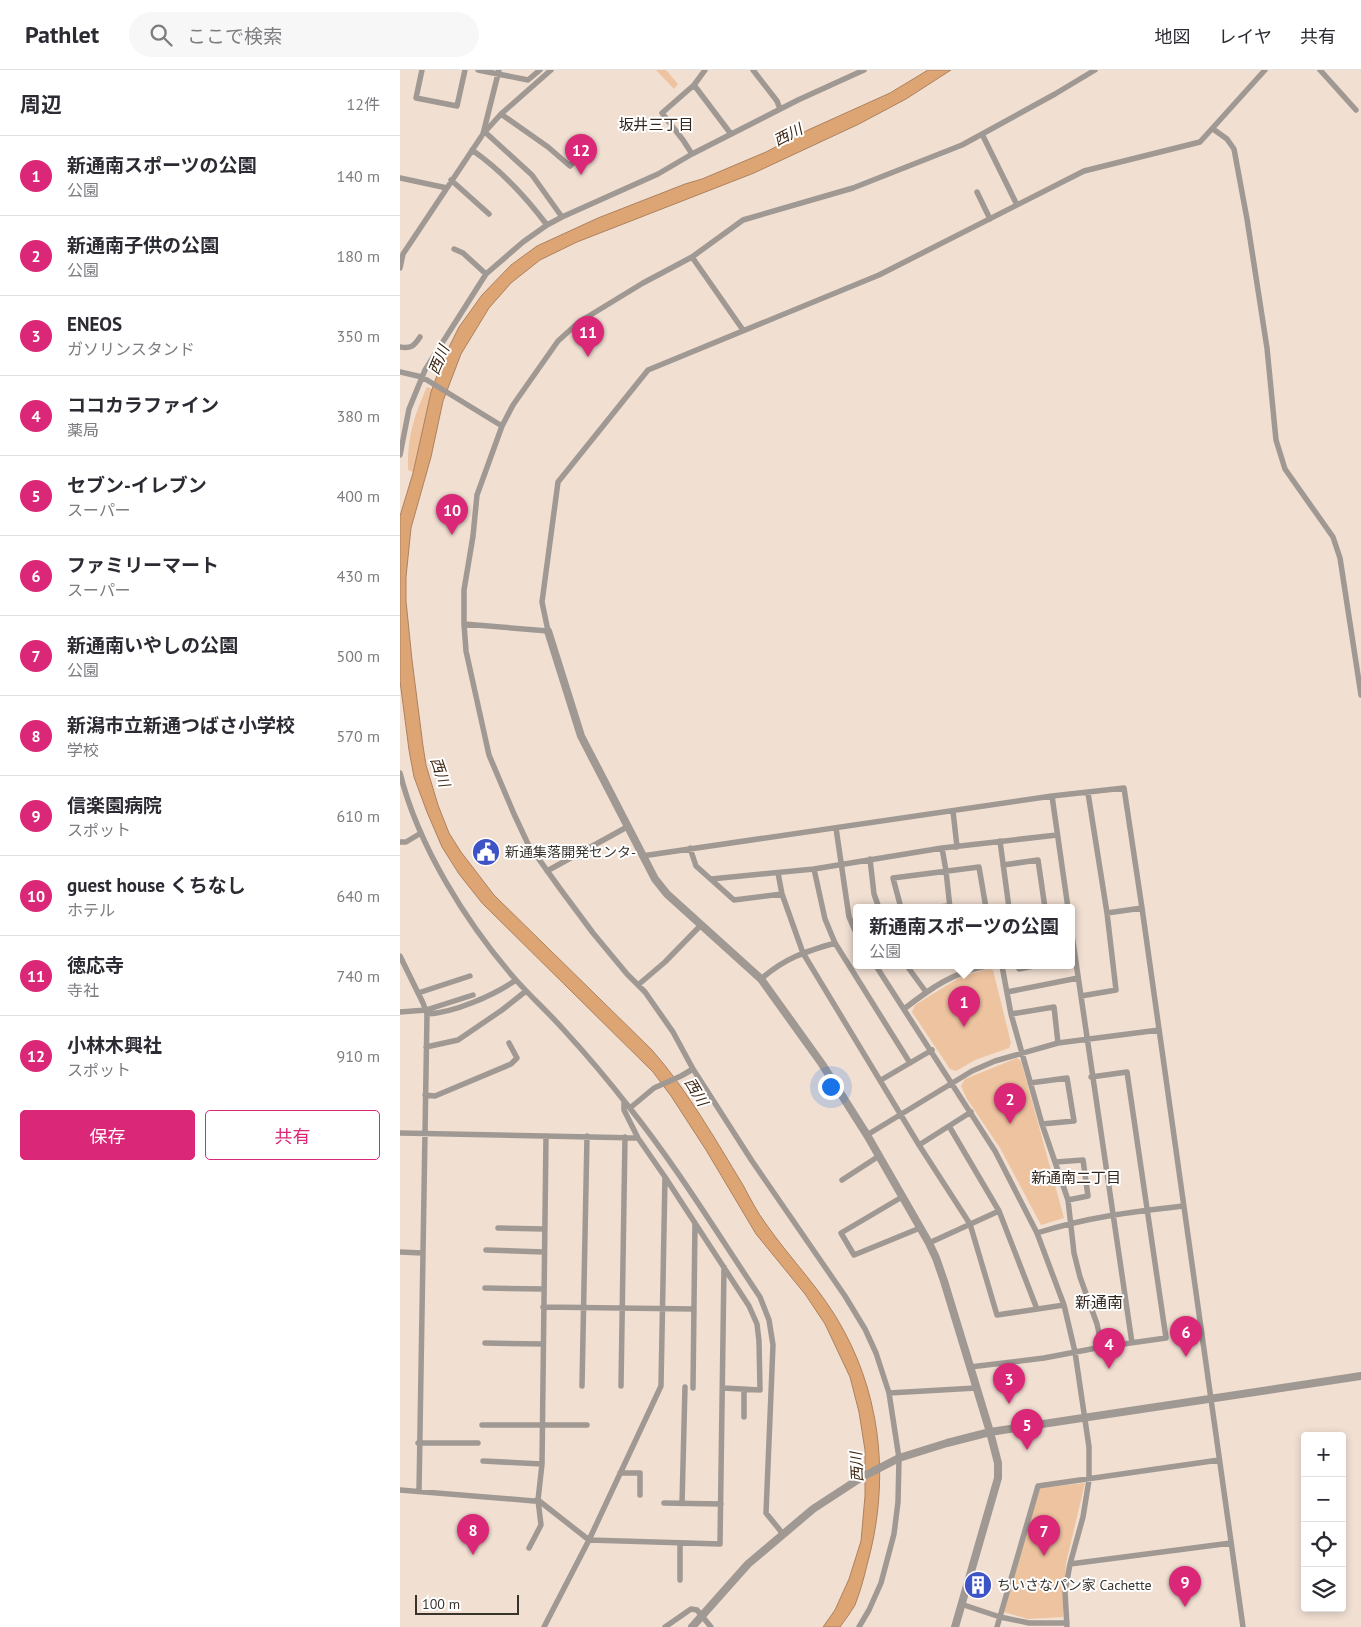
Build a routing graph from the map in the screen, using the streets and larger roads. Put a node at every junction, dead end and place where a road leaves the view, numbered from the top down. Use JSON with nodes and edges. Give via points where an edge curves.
{"nodes":[{"id":1,"x":422,"y":70,"type":"edge"},
{"id":2,"x":465,"y":70,"type":"edge"},
{"id":3,"x":478,"y":70,"type":"edge"},
{"id":4,"x":540,"y":70,"type":"edge"},
{"id":5,"x":551,"y":70,"type":"edge"},
{"id":6,"x":705,"y":70,"type":"edge"},
{"id":7,"x":753,"y":70,"type":"edge"},
{"id":8,"x":864,"y":70,"type":"edge"},
{"id":9,"x":1095,"y":70,"type":"edge"},
{"id":10,"x":1265,"y":70,"type":"edge"},
{"id":11,"x":1320,"y":70,"type":"edge"},
{"id":12,"x":498,"y":72,"type":"edge"},
{"id":13,"x":528,"y":80,"type":"junction"},
{"id":14,"x":694,"y":85,"type":"junction"},
{"id":15,"x":533,"y":87,"type":"junction"},
{"id":16,"x":780,"y":109,"type":"junction"},
{"id":17,"x":1356,"y":110,"type":"dead end"},
{"id":18,"x":501,"y":114,"type":"junction"},
{"id":19,"x":1214,"y":129,"type":"junction"},
{"id":20,"x":484,"y":133,"type":"junction"},
{"id":21,"x":732,"y":134,"type":"junction"},
{"id":22,"x":982,"y":134,"type":"junction"},
{"id":23,"x":472,"y":150,"type":"junction"},
{"id":24,"x":583,"y":153,"type":"dead end"},
{"id":25,"x":692,"y":154,"type":"junction"},
{"id":26,"x":400,"y":178,"type":"edge"},
{"id":27,"x":451,"y":180,"type":"junction"},
{"id":28,"x":446,"y":188,"type":"junction"},
{"id":29,"x":977,"y":192,"type":"dead end"},
{"id":30,"x":1017,"y":205,"type":"junction"},
{"id":31,"x":489,"y":214,"type":"dead end"},
{"id":32,"x":562,"y":218,"type":"junction"},
{"id":33,"x":990,"y":219,"type":"junction"},
{"id":34,"x":547,"y":225,"type":"junction"},
{"id":35,"x":454,"y":249,"type":"dead end"},
{"id":36,"x":692,"y":257,"type":"junction"},
{"id":37,"x":400,"y":268,"type":"edge"},
{"id":38,"x":486,"y":274,"type":"junction"},
{"id":39,"x":743,"y":330,"type":"junction"},
{"id":40,"x":420,"y":337,"type":"dead end"},
{"id":41,"x":400,"y":347,"type":"edge"},
{"id":42,"x":400,"y":372,"type":"edge"},
{"id":43,"x":422,"y":377,"type":"junction"},
{"id":44,"x":502,"y":426,"type":"junction"},
{"id":45,"x":400,"y":455,"type":"edge"},
{"id":46,"x":464,"y":624,"type":"junction"},
{"id":47,"x":548,"y":631,"type":"junction"},
{"id":48,"x":1361,"y":695,"type":"edge"},
{"id":49,"x":400,"y":773,"type":"edge"},
{"id":50,"x":1088,"y":793,"type":"junction"},
{"id":51,"x":402,"y":795,"type":"edge"},
{"id":52,"x":1052,"y":796,"type":"junction"},
{"id":53,"x":953,"y":811,"type":"junction"},
{"id":54,"x":627,"y":827,"type":"junction"},
{"id":55,"x":836,"y":828,"type":"junction"},
{"id":56,"x":421,"y":833,"type":"junction"},
{"id":57,"x":1057,"y":834,"type":"junction"},
{"id":58,"x":1000,"y":841,"type":"junction"},
{"id":59,"x":400,"y":842,"type":"edge"},
{"id":60,"x":957,"y":847,"type":"junction"},
{"id":61,"x":690,"y":848,"type":"junction"},
{"id":62,"x":942,"y":848,"type":"junction"},
{"id":63,"x":642,"y":856,"type":"junction"},
{"id":64,"x":870,"y":859,"type":"junction"},
{"id":65,"x":841,"y":864,"type":"junction"},
{"id":66,"x":1003,"y":865,"type":"junction"},
{"id":67,"x":814,"y":869,"type":"junction"},
{"id":68,"x":547,"y":871,"type":"junction"},
{"id":69,"x":946,"y":871,"type":"junction"},
{"id":70,"x":778,"y":873,"type":"junction"},
{"id":71,"x":711,"y":879,"type":"junction"},
{"id":72,"x":782,"y":894,"type":"junction"},
{"id":73,"x":877,"y":904,"type":"edge"},
{"id":74,"x":900,"y":904,"type":"edge"},
{"id":75,"x":950,"y":904,"type":"edge"},
{"id":76,"x":985,"y":904,"type":"edge"},
{"id":77,"x":1008,"y":904,"type":"edge"},
{"id":78,"x":1044,"y":904,"type":"edge"},
{"id":79,"x":1067,"y":904,"type":"edge"},
{"id":80,"x":1142,"y":908,"type":"junction"},
{"id":81,"x":1107,"y":913,"type":"junction"},
{"id":82,"x":701,"y":925,"type":"junction"},
{"id":83,"x":853,"y":926,"type":"edge"},
{"id":84,"x":835,"y":943,"type":"junction"},
{"id":85,"x":803,"y":952,"type":"junction"},
{"id":86,"x":400,"y":956,"type":"edge"},
{"id":87,"x":1075,"y":956,"type":"edge"},
{"id":88,"x":878,"y":969,"type":"edge"},
{"id":89,"x":909,"y":969,"type":"edge"},
{"id":90,"x":964,"y":969,"type":"edge"},
{"id":91,"x":1003,"y":969,"type":"edge"},
{"id":92,"x":470,"y":976,"type":"dead end"},
{"id":93,"x":1078,"y":978,"type":"junction"},
{"id":94,"x":761,"y":979,"type":"junction"},
{"id":95,"x":516,"y":980,"type":"junction"},
{"id":96,"x":638,"y":985,"type":"junction"},
{"id":97,"x":526,"y":990,"type":"junction"},
{"id":98,"x":926,"y":992,"type":"junction"},
{"id":99,"x":1007,"y":992,"type":"junction"},
{"id":100,"x":418,"y":993,"type":"junction"},
{"id":101,"x":473,"y":995,"type":"dead end"},
{"id":102,"x":1080,"y":996,"type":"junction"},
{"id":103,"x":904,"y":1009,"type":"junction"},
{"id":104,"x":400,"y":1012,"type":"edge"},
{"id":105,"x":427,"y":1012,"type":"junction"},
{"id":106,"x":1011,"y":1014,"type":"junction"},
{"id":107,"x":1159,"y":1030,"type":"junction"},
{"id":108,"x":1087,"y":1038,"type":"junction"},
{"id":109,"x":509,"y":1042,"type":"dead end"},
{"id":110,"x":1058,"y":1043,"type":"junction"},
{"id":111,"x":426,"y":1046,"type":"junction"},
{"id":112,"x":932,"y":1050,"type":"junction"},
{"id":113,"x":1022,"y":1052,"type":"junction"},
{"id":114,"x":910,"y":1063,"type":"junction"},
{"id":115,"x":693,"y":1069,"type":"junction"},
{"id":116,"x":1091,"y":1077,"type":"junction"},
{"id":117,"x":881,"y":1080,"type":"junction"},
{"id":118,"x":952,"y":1083,"type":"junction"},
{"id":119,"x":1030,"y":1083,"type":"junction"},
{"id":120,"x":425,"y":1095,"type":"junction"},
{"id":121,"x":624,"y":1101,"type":"junction"},
{"id":122,"x":630,"y":1108,"type":"junction"},
{"id":123,"x":971,"y":1112,"type":"junction"},
{"id":124,"x":901,"y":1114,"type":"junction"},
{"id":125,"x":1042,"y":1124,"type":"junction"},
{"id":126,"x":949,"y":1126,"type":"junction"},
{"id":127,"x":400,"y":1133,"type":"edge"},
{"id":128,"x":425,"y":1133,"type":"junction"},
{"id":129,"x":867,"y":1135,"type":"junction"},
{"id":130,"x":546,"y":1136,"type":"junction"},
{"id":131,"x":587,"y":1136,"type":"junction"},
{"id":132,"x":625,"y":1137,"type":"junction"},
{"id":133,"x":638,"y":1138,"type":"junction"},
{"id":134,"x":919,"y":1144,"type":"junction"},
{"id":135,"x":879,"y":1156,"type":"junction"},
{"id":136,"x":1056,"y":1162,"type":"junction"},
{"id":137,"x":665,"y":1177,"type":"junction"},
{"id":138,"x":842,"y":1180,"type":"dead end"},
{"id":139,"x":902,"y":1197,"type":"junction"},
{"id":140,"x":1068,"y":1200,"type":"junction"},
{"id":141,"x":1183,"y":1206,"type":"junction"},
{"id":142,"x":1148,"y":1210,"type":"junction"},
{"id":143,"x":999,"y":1211,"type":"junction"},
{"id":144,"x":1113,"y":1214,"type":"junction"},
{"id":145,"x":1070,"y":1222,"type":"junction"},
{"id":146,"x":695,"y":1223,"type":"junction"},
{"id":147,"x":970,"y":1224,"type":"junction"},
{"id":148,"x":498,"y":1228,"type":"dead end"},
{"id":149,"x":920,"y":1228,"type":"junction"},
{"id":150,"x":544,"y":1229,"type":"junction"},
{"id":151,"x":1037,"y":1232,"type":"junction"},
{"id":152,"x":929,"y":1243,"type":"junction"},
{"id":153,"x":486,"y":1250,"type":"dead end"},
{"id":154,"x":400,"y":1252,"type":"edge"},
{"id":155,"x":544,"y":1252,"type":"junction"},
{"id":156,"x":422,"y":1253,"type":"junction"},
{"id":157,"x":724,"y":1267,"type":"junction"},
{"id":158,"x":485,"y":1288,"type":"dead end"},
{"id":159,"x":543,"y":1289,"type":"junction"},
{"id":160,"x":1064,"y":1305,"type":"junction"},
{"id":161,"x":543,"y":1307,"type":"junction"},
{"id":162,"x":583,"y":1307,"type":"junction"},
{"id":163,"x":622,"y":1308,"type":"junction"},
{"id":164,"x":663,"y":1308,"type":"junction"},
{"id":165,"x":694,"y":1309,"type":"junction"},
{"id":166,"x":1037,"y":1309,"type":"junction"},
{"id":167,"x":485,"y":1343,"type":"dead end"},
{"id":168,"x":1132,"y":1343,"type":"junction"},
{"id":169,"x":543,"y":1344,"type":"junction"},
{"id":170,"x":1102,"y":1347,"type":"junction"},
{"id":171,"x":1075,"y":1352,"type":"junction"},
{"id":172,"x":970,"y":1366,"type":"junction"},
{"id":173,"x":1361,"y":1376,"type":"edge"},
{"id":174,"x":582,"y":1386,"type":"dead end"},
{"id":175,"x":621,"y":1386,"type":"dead end"},
{"id":176,"x":685,"y":1387,"type":"dead end"},
{"id":177,"x":693,"y":1388,"type":"dead end"},
{"id":178,"x":722,"y":1388,"type":"junction"},
{"id":179,"x":976,"y":1388,"type":"junction"},
{"id":180,"x":744,"y":1389,"type":"junction"},
{"id":181,"x":889,"y":1393,"type":"junction"},
{"id":182,"x":1211,"y":1399,"type":"junction"},
{"id":183,"x":744,"y":1417,"type":"dead end"},
{"id":184,"x":1086,"y":1418,"type":"junction"},
{"id":185,"x":482,"y":1425,"type":"dead end"},
{"id":186,"x":542,"y":1425,"type":"junction"},
{"id":187,"x":587,"y":1425,"type":"dead end"},
{"id":188,"x":990,"y":1432,"type":"junction"},
{"id":189,"x":418,"y":1443,"type":"junction"},
{"id":190,"x":478,"y":1443,"type":"dead end"},
{"id":191,"x":900,"y":1458,"type":"junction"},
{"id":192,"x":1219,"y":1460,"type":"junction"},
{"id":193,"x":482,"y":1462,"type":"dead end"},
{"id":194,"x":542,"y":1464,"type":"junction"},
{"id":195,"x":620,"y":1473,"type":"junction"},
{"id":196,"x":1088,"y":1480,"type":"junction"},
{"id":197,"x":400,"y":1490,"type":"edge"},
{"id":198,"x":419,"y":1491,"type":"junction"},
{"id":199,"x":640,"y":1495,"type":"dead end"},
{"id":200,"x":538,"y":1500,"type":"junction"},
{"id":201,"x":664,"y":1503,"type":"dead end"},
{"id":202,"x":682,"y":1504,"type":"junction"},
{"id":203,"x":721,"y":1504,"type":"junction"},
{"id":204,"x":783,"y":1534,"type":"junction"},
{"id":205,"x":589,"y":1540,"type":"junction"},
{"id":206,"x":680,"y":1543,"type":"junction"},
{"id":207,"x":1231,"y":1543,"type":"junction"},
{"id":208,"x":528,"y":1548,"type":"dead end"},
{"id":209,"x":1070,"y":1564,"type":"junction"},
{"id":210,"x":680,"y":1580,"type":"dead end"},
{"id":211,"x":961,"y":1604,"type":"junction"},
{"id":212,"x":702,"y":1616,"type":"junction"},
{"id":213,"x":1000,"y":1617,"type":"junction"},
{"id":214,"x":1029,"y":1625,"type":"edge"},
{"id":215,"x":1067,"y":1625,"type":"edge"},
{"id":216,"x":544,"y":1627,"type":"edge"},
{"id":217,"x":665,"y":1627,"type":"edge"},
{"id":218,"x":692,"y":1627,"type":"edge"},
{"id":219,"x":711,"y":1627,"type":"edge"},
{"id":220,"x":859,"y":1627,"type":"edge"},
{"id":221,"x":954,"y":1627,"type":"edge"},
{"id":222,"x":997,"y":1627,"type":"edge"},
{"id":223,"x":1244,"y":1627,"type":"edge"}],
"edges":[{"from":1,"to":2,"type":"street","via":[[416,98],[457,106]]},
{"from":3,"to":12,"type":"street"},
{"from":4,"to":13,"type":"street"},
{"from":5,"to":15,"type":"street"},
{"from":6,"to":14,"type":"street"},
{"from":7,"to":16,"type":"street"},
{"from":8,"to":16,"type":"street"},
{"from":9,"to":22,"type":"street"},
{"from":10,"to":19,"type":"street"},
{"from":11,"to":17,"type":"street"},
{"from":12,"to":13,"type":"street"},
{"from":12,"to":20,"type":"street"},
{"from":13,"to":15,"type":"street"},
{"from":14,"to":21,"type":"street"},
{"from":14,"to":25,"type":"street","via":[[662,113]]},
{"from":15,"to":18,"type":"street"},
{"from":16,"to":21,"type":"street"},
{"from":18,"to":20,"type":"street"},
{"from":18,"to":24,"type":"street","via":[[570,166]]},
{"from":19,"to":30,"type":"street","via":[[1200,142],[1084,171]]},
{"from":19,"to":48,"type":"street","via":[[1234,149],[1267,348],[1276,440],[1285,469],[1333,537],[1340,558]]},
{"from":20,"to":23,"type":"street"},
{"from":20,"to":32,"type":"street","via":[[532,175]]},
{"from":21,"to":25,"type":"street"},
{"from":22,"to":30,"type":"street"},
{"from":22,"to":36,"type":"street","via":[[853,188],[744,220]]},
{"from":23,"to":27,"type":"street"},
{"from":23,"to":34,"type":"street","via":[[499,170]]},
{"from":25,"to":32,"type":"street","via":[[658,174]]},
{"from":26,"to":28,"type":"street"},
{"from":27,"to":28,"type":"street"},
{"from":27,"to":31,"type":"street"},
{"from":28,"to":37,"type":"street","via":[[403,254]]},
{"from":29,"to":33,"type":"street"},
{"from":30,"to":33,"type":"street"},
{"from":32,"to":34,"type":"street"},
{"from":33,"to":39,"type":"street","via":[[880,274]]},
{"from":34,"to":38,"type":"street"},
{"from":35,"to":38,"type":"street"},
{"from":36,"to":39,"type":"street"},
{"from":36,"to":44,"type":"street","via":[[579,322],[558,341]]},
{"from":38,"to":43,"type":"street"},
{"from":39,"to":47,"type":"street","via":[[648,370],[558,482],[542,602]]},
{"from":40,"to":41,"type":"street","via":[[413,347]]},
{"from":42,"to":43,"type":"street"},
{"from":43,"to":44,"type":"street"},
{"from":43,"to":45,"type":"street","via":[[409,409]]},
{"from":44,"to":46,"type":"street","via":[[477,495],[464,590]]},
{"from":46,"to":47,"type":"street"},
{"from":46,"to":68,"type":"street","via":[[466,651],[489,755],[524,837]]},
{"from":47,"to":54,"type":"street","via":[[580,736]]},
{"from":49,"to":51,"type":"street"},
{"from":50,"to":52,"type":"street"},
{"from":50,"to":80,"type":"street","via":[[1124,788]]},
{"from":50,"to":81,"type":"street"},
{"from":51,"to":56,"type":"street"},
{"from":52,"to":53,"type":"street"},
{"from":52,"to":57,"type":"street"},
{"from":53,"to":55,"type":"street"},
{"from":53,"to":60,"type":"street"},
{"from":54,"to":63,"type":"street"},
{"from":54,"to":68,"type":"street"},
{"from":55,"to":61,"type":"street"},
{"from":55,"to":65,"type":"street"},
{"from":56,"to":59,"type":"street"},
{"from":56,"to":95,"type":"street","via":[[464,911]]},
{"from":57,"to":58,"type":"street"},
{"from":57,"to":79,"type":"street"},
{"from":58,"to":60,"type":"street"},
{"from":58,"to":66,"type":"street"},
{"from":60,"to":62,"type":"street"},
{"from":61,"to":63,"type":"street"},
{"from":61,"to":71,"type":"street","via":[[696,866]]},
{"from":62,"to":64,"type":"street"},
{"from":62,"to":69,"type":"street"},
{"from":63,"to":82,"type":"street","via":[[667,894]]},
{"from":64,"to":65,"type":"street"},
{"from":64,"to":73,"type":"street"},
{"from":65,"to":67,"type":"street"},
{"from":65,"to":83,"type":"street"},
{"from":66,"to":77,"type":"street"},
{"from":66,"to":78,"type":"street","via":[[1038,860]]},
{"from":67,"to":70,"type":"street"},
{"from":67,"to":84,"type":"street","via":[[825,919]]},
{"from":68,"to":96,"type":"street","via":[[593,933]]},
{"from":69,"to":74,"type":"street","via":[[894,878]]},
{"from":69,"to":75,"type":"street"},
{"from":69,"to":76,"type":"street","via":[[979,867]]},
{"from":70,"to":71,"type":"street"},
{"from":70,"to":72,"type":"street"},
{"from":71,"to":72,"type":"street","via":[[734,900]]},
{"from":72,"to":85,"type":"street"},
{"from":80,"to":81,"type":"street"},
{"from":80,"to":107,"type":"street"},
{"from":81,"to":102,"type":"street","via":[[1116,990]]},
{"from":82,"to":94,"type":"street"},
{"from":82,"to":96,"type":"street"},
{"from":84,"to":85,"type":"street"},
{"from":84,"to":114,"type":"street"},
{"from":85,"to":94,"type":"street","via":[[777,965]]},
{"from":85,"to":117,"type":"street"},
{"from":86,"to":100,"type":"street"},
{"from":87,"to":93,"type":"street"},
{"from":88,"to":103,"type":"street"},
{"from":89,"to":98,"type":"street"},
{"from":90,"to":98,"type":"street"},
{"from":91,"to":99,"type":"street"},
{"from":92,"to":100,"type":"street"},
{"from":93,"to":99,"type":"street"},
{"from":93,"to":102,"type":"street"},
{"from":94,"to":129,"type":"street","via":[[822,1064]]},
{"from":95,"to":97,"type":"street"},
{"from":95,"to":105,"type":"street","via":[[490,996],[438,1013]]},
{"from":96,"to":115,"type":"street","via":[[673,1032]]},
{"from":97,"to":111,"type":"street","via":[[458,1040]]},
{"from":97,"to":121,"type":"street"},
{"from":98,"to":103,"type":"street"},
{"from":99,"to":106,"type":"street"},
{"from":100,"to":105,"type":"street"},
{"from":101,"to":105,"type":"street"},
{"from":102,"to":108,"type":"street"},
{"from":103,"to":112,"type":"street"},
{"from":104,"to":105,"type":"street"},
{"from":105,"to":111,"type":"street"},
{"from":106,"to":110,"type":"street","via":[[1054,1007]]},
{"from":106,"to":113,"type":"street"},
{"from":107,"to":108,"type":"street"},
{"from":107,"to":141,"type":"street"},
{"from":108,"to":110,"type":"street"},
{"from":108,"to":116,"type":"street"},
{"from":109,"to":120,"type":"street","via":[[517,1058],[512,1064],[435,1096]]},
{"from":110,"to":113,"type":"street"},
{"from":111,"to":120,"type":"street"},
{"from":112,"to":114,"type":"street"},
{"from":112,"to":118,"type":"street"},
{"from":113,"to":118,"type":"street"},
{"from":113,"to":119,"type":"street"},
{"from":114,"to":117,"type":"street"},
{"from":115,"to":122,"type":"street","via":[[654,1088]]},
{"from":115,"to":181,"type":"street","via":[[865,1329]]},
{"from":116,"to":142,"type":"street","via":[[1127,1072]]},
{"from":116,"to":144,"type":"street"},
{"from":117,"to":124,"type":"street"},
{"from":118,"to":123,"type":"street"},
{"from":118,"to":124,"type":"street"},
{"from":119,"to":125,"type":"street"},
{"from":119,"to":125,"type":"street","via":[[1068,1078],[1074,1121]]},
{"from":120,"to":128,"type":"street"},
{"from":121,"to":122,"type":"street"},
{"from":121,"to":133,"type":"street","via":[[624,1110]]},
{"from":122,"to":204,"type":"street","via":[[760,1297],[769,1320],[774,1345],[766,1513]]},
{"from":123,"to":126,"type":"street"},
{"from":123,"to":151,"type":"street","via":[[996,1151]]},
{"from":124,"to":129,"type":"street"},
{"from":124,"to":134,"type":"street"},
{"from":125,"to":136,"type":"street"},
{"from":126,"to":134,"type":"street"},
{"from":126,"to":143,"type":"street"},
{"from":127,"to":128,"type":"street"},
{"from":128,"to":130,"type":"street"},
{"from":128,"to":156,"type":"street"},
{"from":129,"to":135,"type":"street"},
{"from":130,"to":131,"type":"street"},
{"from":130,"to":150,"type":"street"},
{"from":131,"to":132,"type":"street"},
{"from":131,"to":162,"type":"street"},
{"from":132,"to":133,"type":"street"},
{"from":132,"to":163,"type":"street"},
{"from":133,"to":137,"type":"street"},
{"from":134,"to":147,"type":"street"},
{"from":135,"to":138,"type":"street"},
{"from":135,"to":139,"type":"street"},
{"from":136,"to":140,"type":"street"},
{"from":136,"to":140,"type":"street","via":[[1083,1160],[1088,1196]]},
{"from":137,"to":146,"type":"street"},
{"from":137,"to":164,"type":"street"},
{"from":139,"to":149,"type":"street"},
{"from":139,"to":149,"type":"street","via":[[841,1233],[854,1255]]},
{"from":140,"to":145,"type":"street"},
{"from":141,"to":142,"type":"street"},
{"from":141,"to":182,"type":"street"},
{"from":142,"to":144,"type":"street"},
{"from":142,"to":168,"type":"street","via":[[1166,1338]]},
{"from":143,"to":147,"type":"street"},
{"from":143,"to":166,"type":"street"},
{"from":144,"to":145,"type":"street"},
{"from":144,"to":168,"type":"street"},
{"from":145,"to":151,"type":"street"},
{"from":145,"to":170,"type":"street","via":[[1080,1277]]},
{"from":146,"to":157,"type":"street"},
{"from":146,"to":165,"type":"street"},
{"from":147,"to":152,"type":"street"},
{"from":147,"to":166,"type":"street","via":[[997,1315]]},
{"from":148,"to":150,"type":"street"},
{"from":149,"to":152,"type":"street"},
{"from":150,"to":155,"type":"street"},
{"from":151,"to":160,"type":"street"},
{"from":152,"to":172,"type":"street"},
{"from":153,"to":155,"type":"street"},
{"from":154,"to":156,"type":"street"},
{"from":155,"to":159,"type":"street"},
{"from":156,"to":189,"type":"street"},
{"from":157,"to":178,"type":"street"},
{"from":157,"to":180,"type":"street","via":[[757,1324],[760,1390]]},
{"from":158,"to":159,"type":"street"},
{"from":159,"to":161,"type":"street"},
{"from":160,"to":166,"type":"street"},
{"from":160,"to":171,"type":"street"},
{"from":161,"to":162,"type":"street"},
{"from":161,"to":169,"type":"street"},
{"from":162,"to":163,"type":"street"},
{"from":162,"to":174,"type":"street"},
{"from":163,"to":164,"type":"street"},
{"from":163,"to":175,"type":"street"},
{"from":164,"to":165,"type":"street"},
{"from":164,"to":195,"type":"street","via":[[661,1386]]},
{"from":165,"to":177,"type":"street"},
{"from":167,"to":169,"type":"street"},
{"from":168,"to":170,"type":"street"},
{"from":169,"to":186,"type":"street"},
{"from":170,"to":171,"type":"street"},
{"from":171,"to":172,"type":"street"},
{"from":171,"to":184,"type":"street"},
{"from":172,"to":179,"type":"street"},
{"from":173,"to":182,"type":"street"},
{"from":176,"to":202,"type":"street"},
{"from":178,"to":180,"type":"street"},
{"from":178,"to":203,"type":"street"},
{"from":179,"to":181,"type":"street"},
{"from":179,"to":188,"type":"street"},
{"from":180,"to":183,"type":"street"},
{"from":181,"to":191,"type":"street"},
{"from":182,"to":184,"type":"street"},
{"from":182,"to":192,"type":"street"},
{"from":184,"to":188,"type":"street"},
{"from":184,"to":196,"type":"street","via":[[1090,1446]]},
{"from":185,"to":186,"type":"street"},
{"from":186,"to":187,"type":"street"},
{"from":186,"to":194,"type":"street"},
{"from":188,"to":191,"type":"street"},
{"from":188,"to":211,"type":"street","via":[[998,1463],[998,1478]]},
{"from":189,"to":190,"type":"street"},
{"from":189,"to":198,"type":"street"},
{"from":191,"to":204,"type":"street","via":[[862,1477],[813,1509]]},
{"from":191,"to":220,"type":"street","via":[[898,1502],[890,1552],[881,1583]]},
{"from":192,"to":196,"type":"street"},
{"from":192,"to":207,"type":"street"},
{"from":193,"to":194,"type":"street"},
{"from":194,"to":200,"type":"street"},
{"from":195,"to":199,"type":"street","via":[[640,1473]]},
{"from":195,"to":205,"type":"street"},
{"from":196,"to":209,"type":"street","via":[[1083,1517]]},
{"from":196,"to":213,"type":"street","via":[[1038,1486]]},
{"from":197,"to":198,"type":"street"},
{"from":198,"to":200,"type":"street"},
{"from":200,"to":205,"type":"street"},
{"from":200,"to":208,"type":"street","via":[[541,1525]]},
{"from":201,"to":202,"type":"street"},
{"from":202,"to":203,"type":"street"},
{"from":203,"to":206,"type":"street","via":[[720,1544]]},
{"from":204,"to":212,"type":"street","via":[[748,1564]]},
{"from":205,"to":206,"type":"street"},
{"from":205,"to":216,"type":"street"},
{"from":206,"to":210,"type":"street"},
{"from":207,"to":209,"type":"street"},
{"from":207,"to":223,"type":"street"},
{"from":209,"to":215,"type":"street","via":[[1065,1592]]},
{"from":211,"to":213,"type":"street"},
{"from":211,"to":221,"type":"street"},
{"from":212,"to":217,"type":"street","via":[[691,1609]]},
{"from":212,"to":218,"type":"street"},
{"from":212,"to":219,"type":"street"},
{"from":213,"to":214,"type":"street"},
{"from":213,"to":222,"type":"street"},
{"from":214,"to":215,"type":"street"}]}
